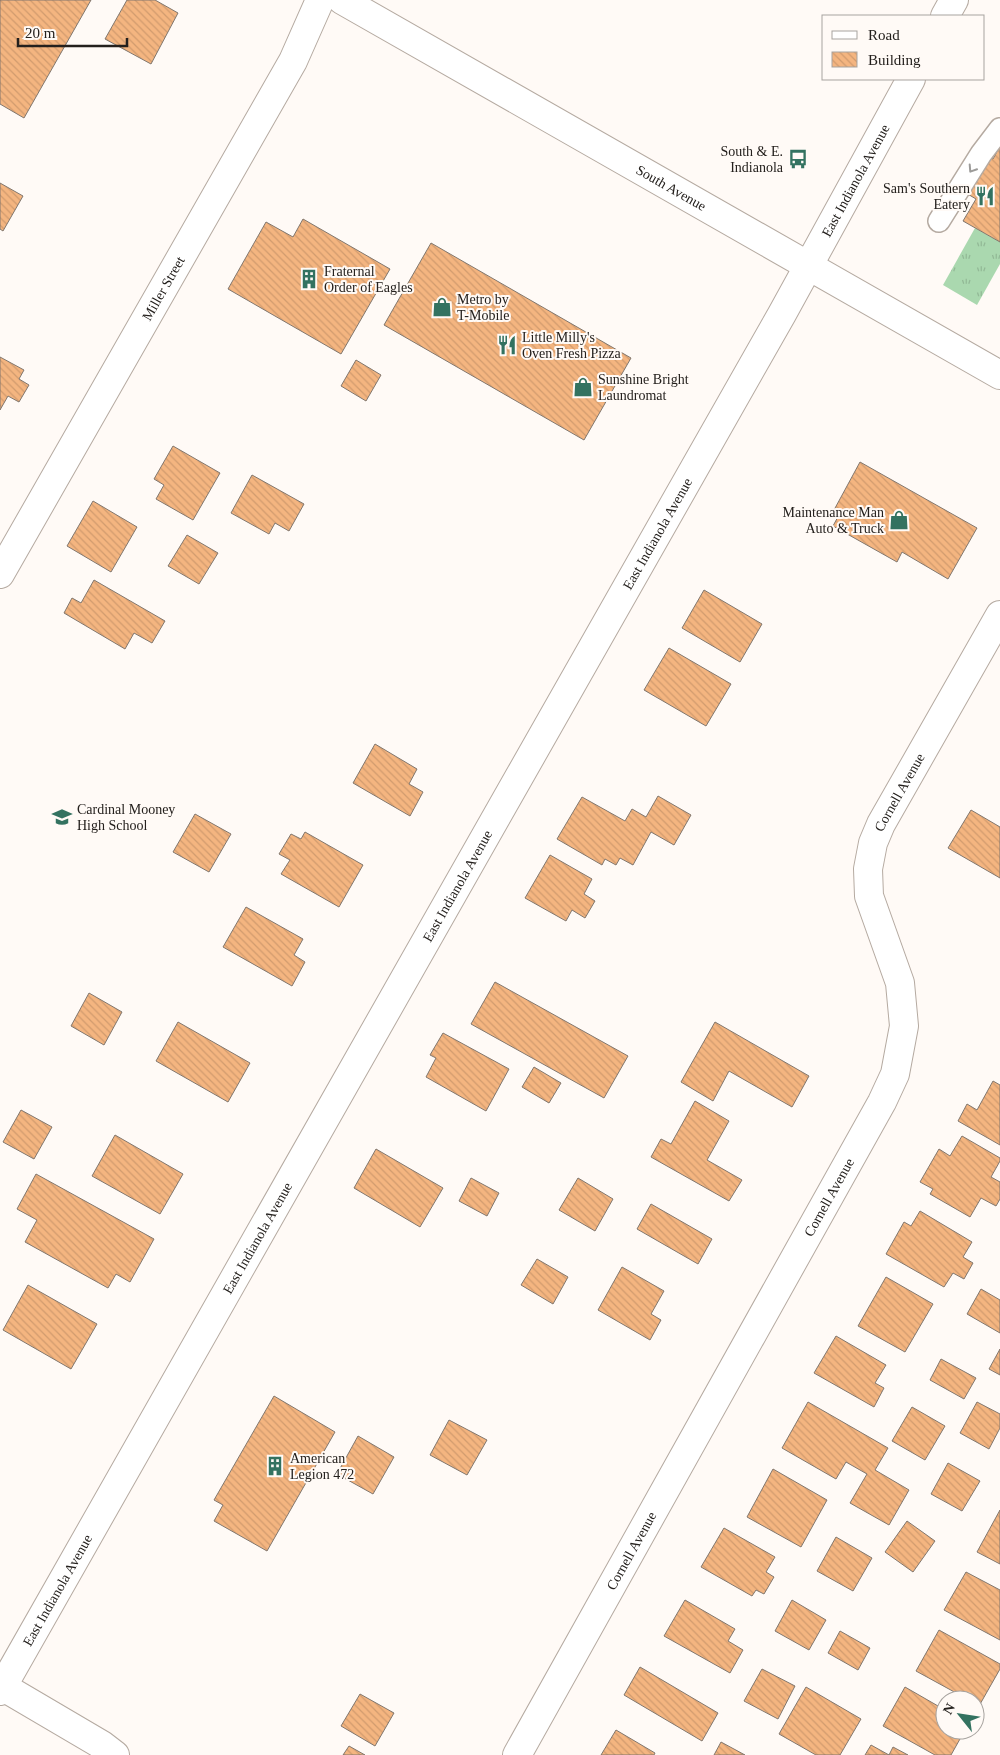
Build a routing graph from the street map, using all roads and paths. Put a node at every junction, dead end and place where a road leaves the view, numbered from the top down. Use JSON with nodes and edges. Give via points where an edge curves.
{"nodes":[{"id":1,"x":320,"y":0,"type":"edge"},
{"id":2,"x":342,"y":0,"type":"edge"},
{"id":3,"x":954,"y":0,"type":"edge"},
{"id":4,"x":946,"y":15,"type":"edge"},
{"id":5,"x":910,"y":80,"type":"edge"},
{"id":6,"x":1000,"y":129,"type":"edge"},
{"id":7,"x":939,"y":220,"type":"dead end"},
{"id":8,"x":809,"y":266,"type":"junction"},
{"id":9,"x":1000,"y":375,"type":"edge"},
{"id":10,"x":0,"y":574,"type":"edge"},
{"id":11,"x":1000,"y":616,"type":"edge"},
{"id":12,"x":1,"y":1688,"type":"edge"},
{"id":13,"x":115,"y":1755,"type":"edge"},
{"id":14,"x":517,"y":1755,"type":"edge"}],
"edges":[{"from":1,"to":10,"type":"street","name":"Miller Street","via":[[293,61]]},
{"from":2,"to":8,"type":"street","name":"South Avenue"},
{"from":3,"to":4,"type":"street"},
{"from":5,"to":8,"type":"street","name":"East Indianola Avenue"},
{"from":6,"to":7,"type":"lane","one_way":true},
{"from":8,"to":9,"type":"street","name":"South Avenue"},
{"from":8,"to":12,"type":"street","name":"East Indianola Avenue"},
{"from":11,"to":14,"type":"street","name":"Cornell Avenue","via":[[873,843],[868,869],[869,896],[900,982],[904,1026],[895,1074]]},
{"from":12,"to":13,"type":"street"}]}
